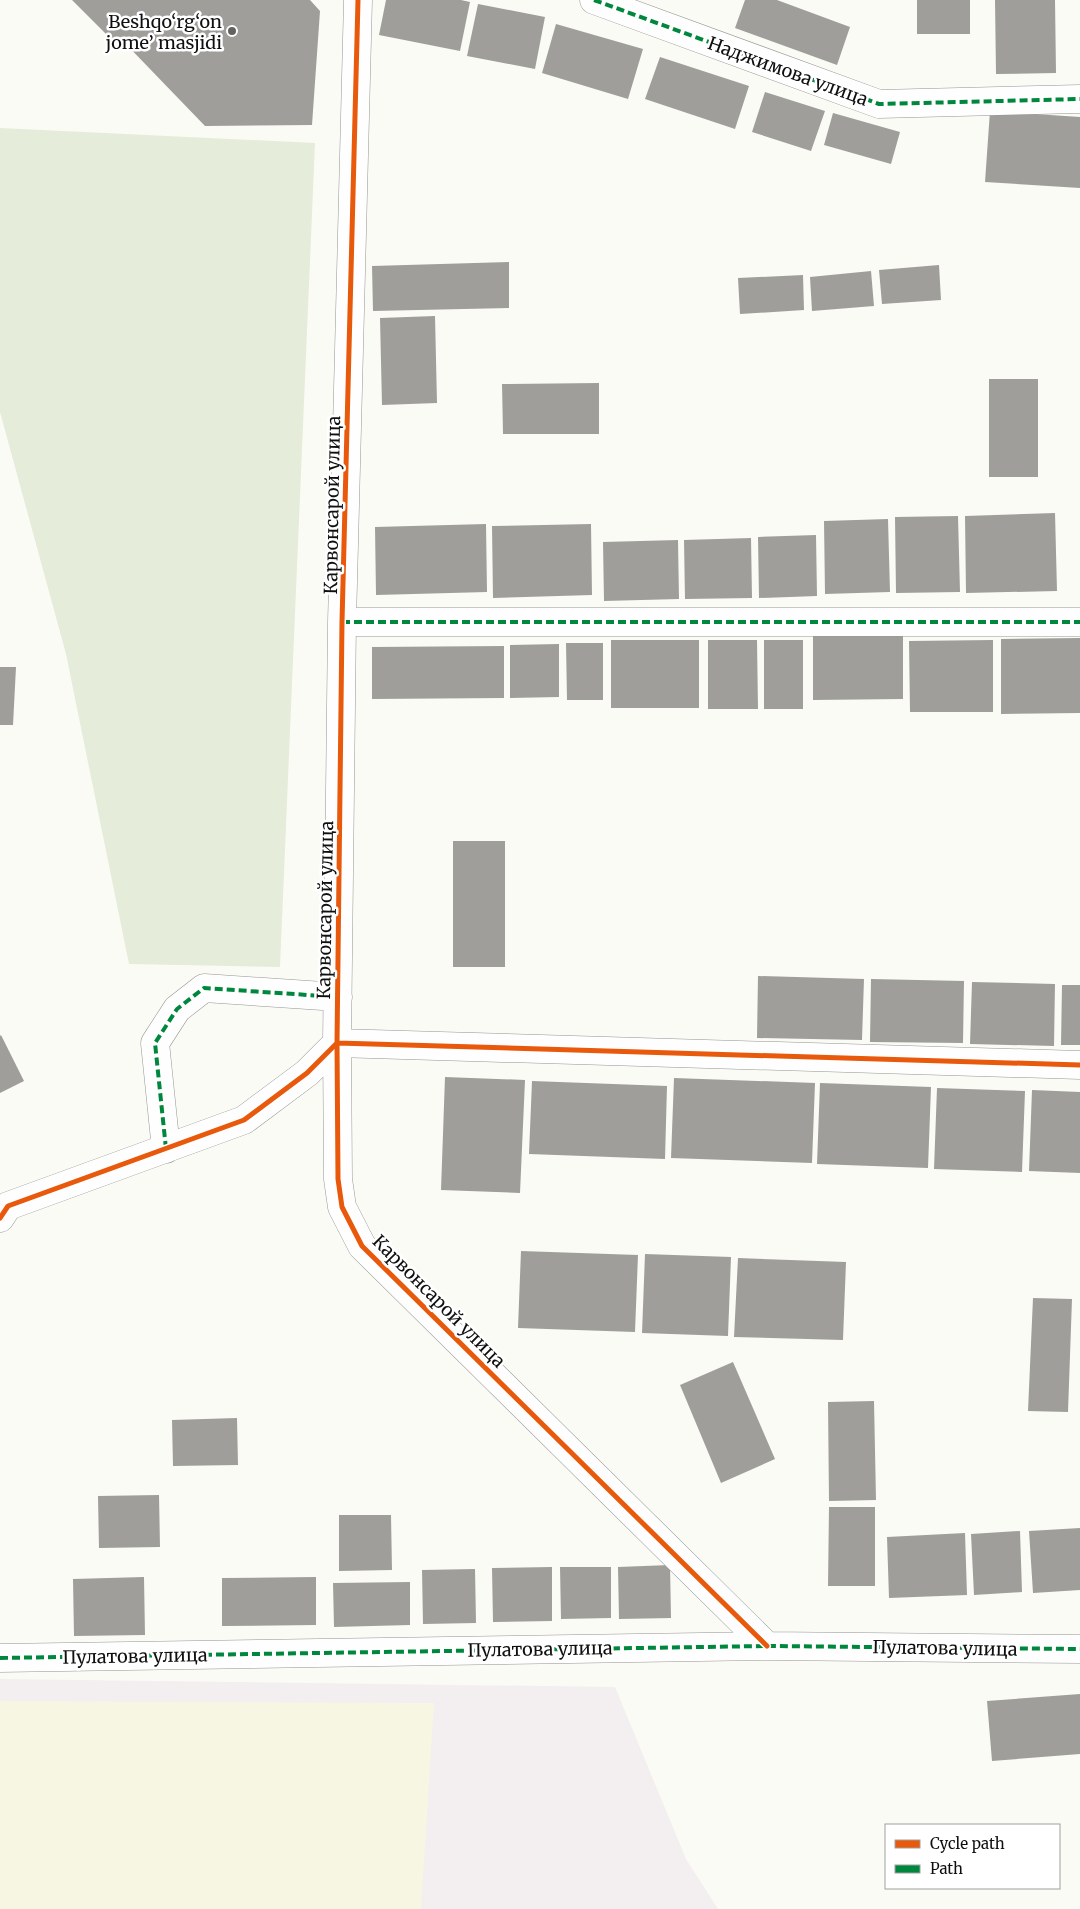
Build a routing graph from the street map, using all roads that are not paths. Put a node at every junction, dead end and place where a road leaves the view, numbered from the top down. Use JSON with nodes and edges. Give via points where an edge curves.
{"nodes":[{"id":1,"x":358,"y":0,"type":"edge"},
{"id":2,"x":594,"y":0,"type":"edge"},
{"id":3,"x":1080,"y":99,"type":"edge"},
{"id":4,"x":342,"y":622,"type":"junction"},
{"id":5,"x":1080,"y":622,"type":"edge"},
{"id":6,"x":338,"y":997,"type":"junction"},
{"id":7,"x":337,"y":1043,"type":"junction"},
{"id":8,"x":1080,"y":1065,"type":"edge"},
{"id":9,"x":166,"y":1149,"type":"junction"},
{"id":10,"x":0,"y":1218,"type":"edge"},
{"id":11,"x":767,"y":1646,"type":"junction"},
{"id":12,"x":1080,"y":1649,"type":"edge"},
{"id":13,"x":0,"y":1658,"type":"edge"}],
"edges":[{"from":1,"to":4,"type":"street","name":"Карвонсарой улица"},
{"from":2,"to":3,"type":"street","name":"Наджимова улица","via":[[879,104]]},
{"from":4,"to":5,"type":"street"},
{"from":4,"to":6,"type":"street","name":"Карвонсарой улица"},
{"from":6,"to":7,"type":"street","name":"Карвонсарой улица"},
{"from":6,"to":9,"type":"street","via":[[204,988],[177,1009],[155,1043]]},
{"from":7,"to":8,"type":"street"},
{"from":7,"to":9,"type":"street","via":[[307,1073],[244,1120]]},
{"from":7,"to":11,"type":"street","name":"Карвонсарой улица","via":[[338,1179],[342,1207],[362,1246]]},
{"from":9,"to":10,"type":"street","via":[[8,1206]]},
{"from":11,"to":12,"type":"street","name":"Пулатова улица"},
{"from":11,"to":13,"type":"street","name":"Пулатова улица"}]}
